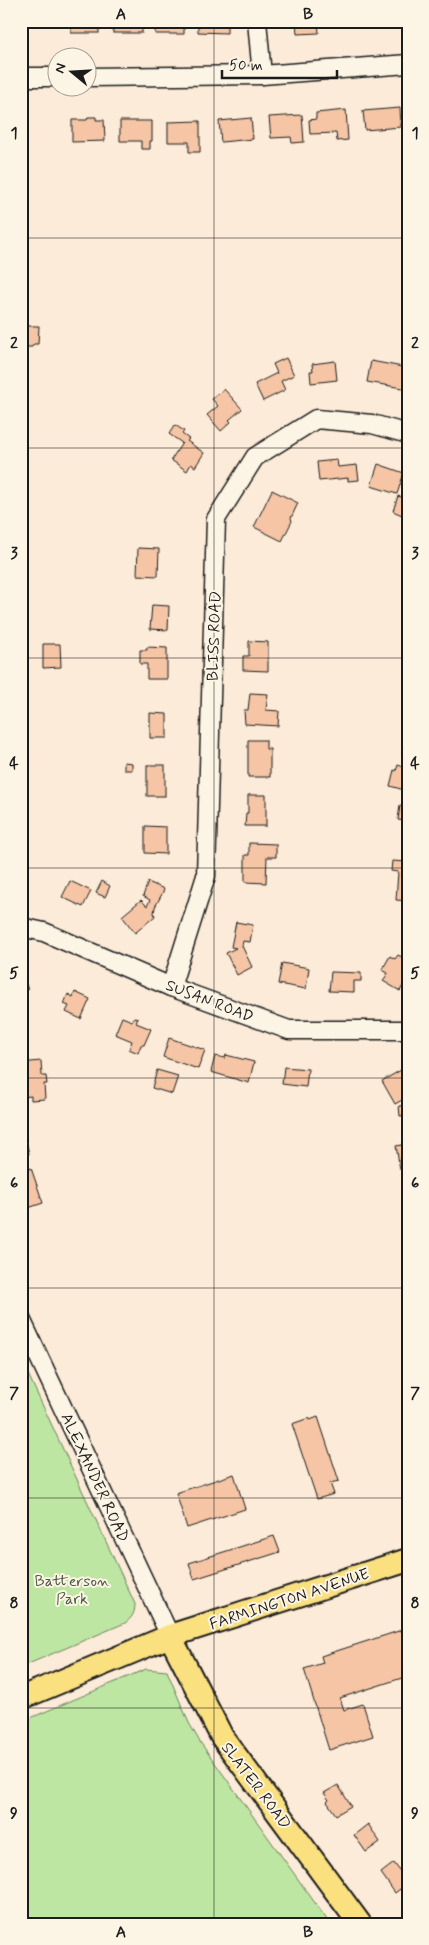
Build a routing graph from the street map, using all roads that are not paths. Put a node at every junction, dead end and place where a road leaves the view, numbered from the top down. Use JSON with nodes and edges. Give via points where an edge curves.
{"nodes":[{"id":1,"x":257,"y":21,"type":"edge"},
{"id":2,"x":408,"y":64,"type":"edge"},
{"id":3,"x":262,"y":76,"type":"junction"},
{"id":4,"x":21,"y":77,"type":"edge"},
{"id":5,"x":48,"y":77,"type":"edge"},
{"id":6,"x":98,"y":77,"type":"edge"},
{"id":7,"x":408,"y":434,"type":"edge"},
{"id":8,"x":21,"y":927,"type":"edge"},
{"id":9,"x":171,"y":987,"type":"junction"},
{"id":10,"x":408,"y":1030,"type":"edge"},
{"id":11,"x":21,"y":1319,"type":"edge"},
{"id":12,"x":408,"y":1560,"type":"edge"},
{"id":13,"x":170,"y":1636,"type":"junction"},
{"id":14,"x":21,"y":1698,"type":"edge"},
{"id":15,"x":360,"y":1924,"type":"edge"}],
"edges":[{"from":1,"to":3,"type":"street"},
{"from":2,"to":3,"type":"street"},
{"from":3,"to":6,"type":"street"},
{"from":4,"to":5,"type":"street"},
{"from":7,"to":9,"type":"street","name":"BLISS ROAD","via":[[372,424],[316,419],[255,457],[216,519],[206,876]]},
{"from":8,"to":9,"type":"street","name":"SUSAN ROAD","via":[[44,932]]},
{"from":9,"to":10,"type":"street","name":"SUSAN ROAD","via":[[289,1030]]},
{"from":11,"to":13,"type":"street","name":"ALEXANDER ROAD"},
{"from":12,"to":13,"type":"main road","name":"FARMINGTON AVENUE"},
{"from":13,"to":14,"type":"main road","name":"FARMINGTON AVENUE"},
{"from":13,"to":15,"type":"main road","name":"SLATER ROAD","via":[[222,1737]]}]}
